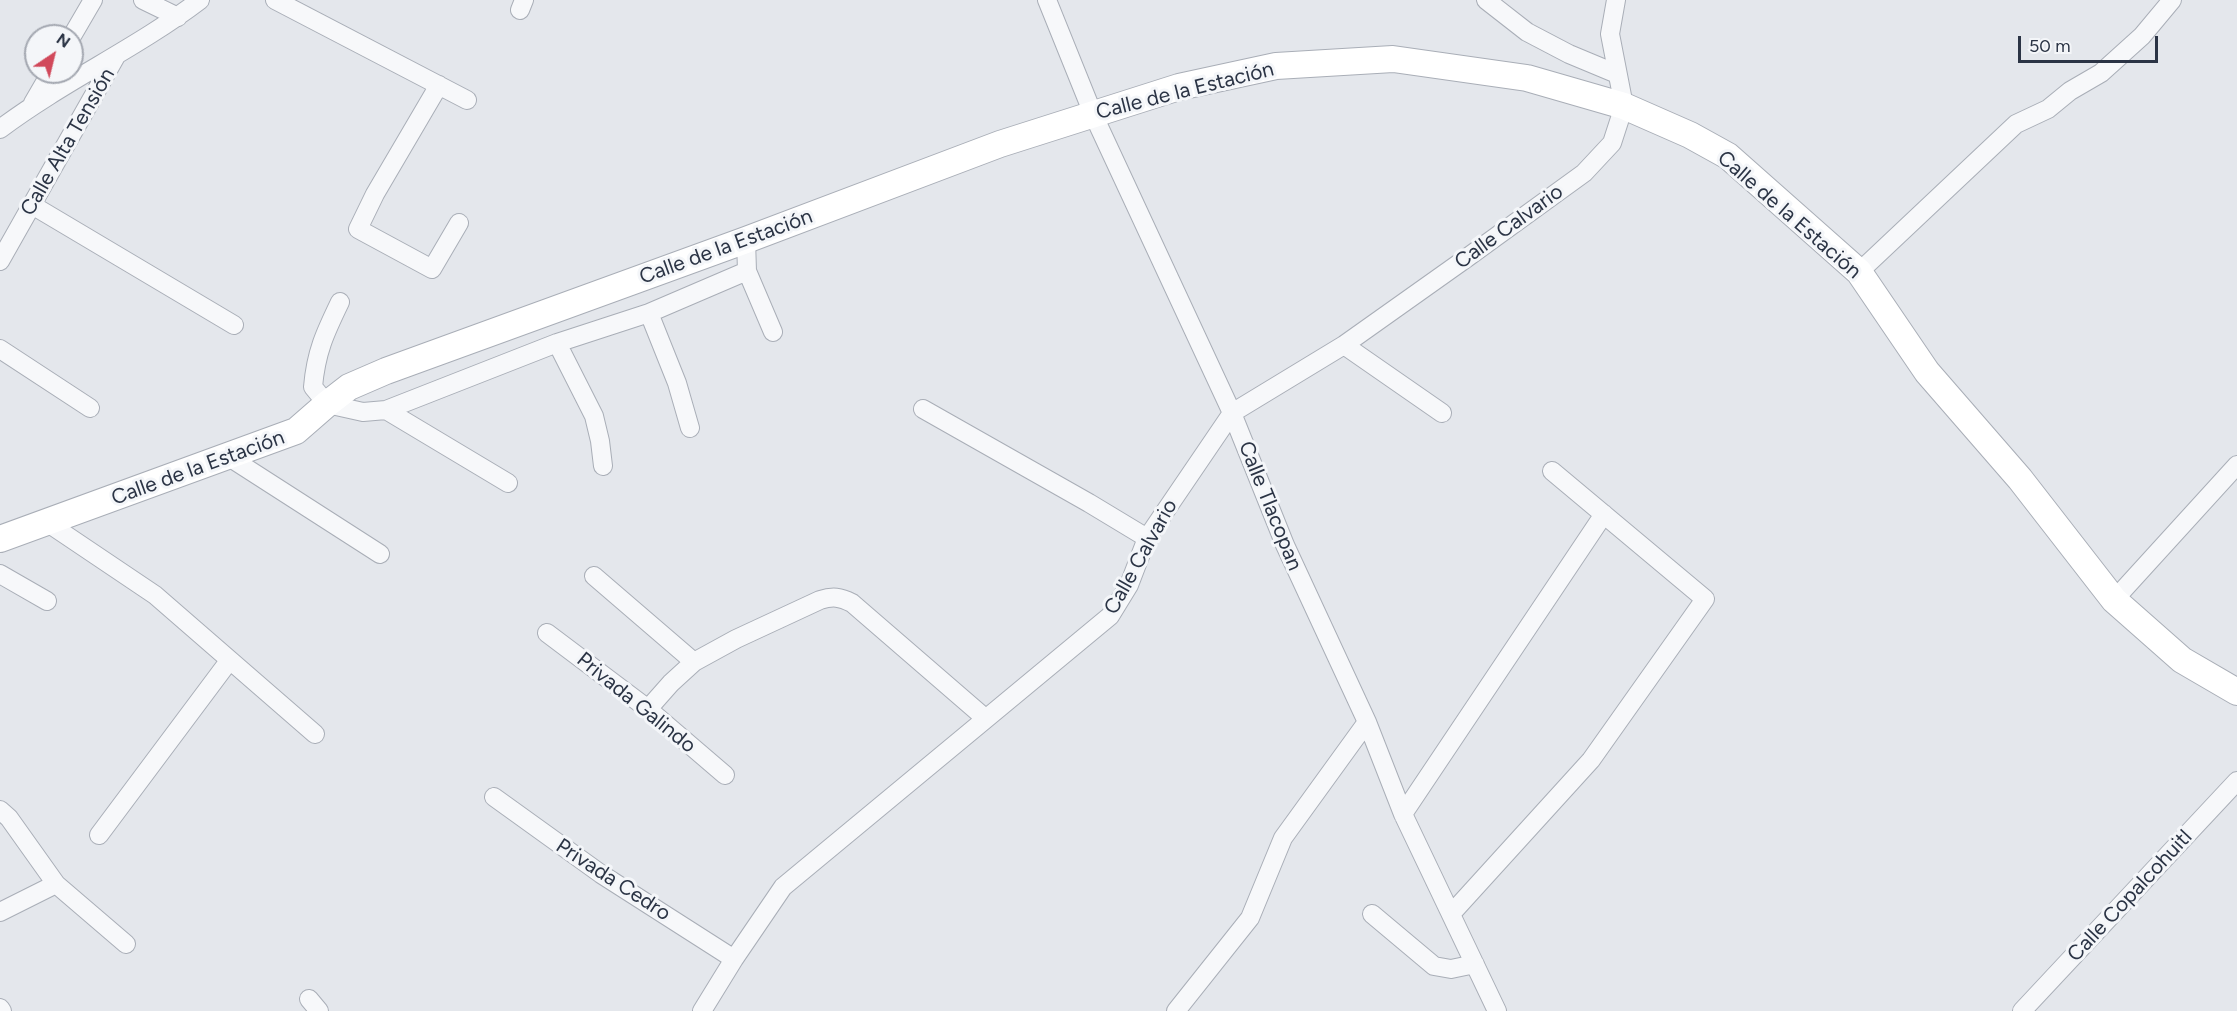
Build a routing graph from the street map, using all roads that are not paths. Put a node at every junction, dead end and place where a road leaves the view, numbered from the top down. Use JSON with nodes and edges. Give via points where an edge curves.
{"nodes":[{"id":1,"x":93,"y":0,"type":"edge"},
{"id":2,"x":200,"y":0,"type":"edge"},
{"id":3,"x":275,"y":0,"type":"edge"},
{"id":4,"x":1047,"y":0,"type":"edge"},
{"id":5,"x":1486,"y":0,"type":"edge"},
{"id":6,"x":1616,"y":0,"type":"edge"},
{"id":7,"x":2172,"y":0,"type":"edge"},
{"id":8,"x":151,"y":2,"type":"edge"},
{"id":9,"x":178,"y":17,"type":"junction"},
{"id":10,"x":79,"y":24,"type":"edge"},
{"id":11,"x":117,"y":54,"type":"junction"},
{"id":12,"x":1617,"y":74,"type":"junction"},
{"id":13,"x":44,"y":84,"type":"edge"},
{"id":14,"x":439,"y":85,"type":"junction"},
{"id":15,"x":467,"y":100,"type":"dead end"},
{"id":16,"x":32,"y":105,"type":"junction"},
{"id":17,"x":1624,"y":106,"type":"junction"},
{"id":18,"x":1093,"y":114,"type":"junction"},
{"id":19,"x":0,"y":129,"type":"edge"},
{"id":20,"x":32,"y":205,"type":"junction"},
{"id":21,"x":459,"y":223,"type":"dead end"},
{"id":22,"x":746,"y":240,"type":"junction"},
{"id":23,"x":0,"y":261,"type":"edge"},
{"id":24,"x":747,"y":271,"type":"junction"},
{"id":25,"x":1859,"y":272,"type":"junction"},
{"id":26,"x":340,"y":302,"type":"dead end"},
{"id":27,"x":649,"y":313,"type":"junction"},
{"id":28,"x":234,"y":325,"type":"dead end"},
{"id":29,"x":773,"y":332,"type":"dead end"},
{"id":30,"x":558,"y":344,"type":"junction"},
{"id":31,"x":1344,"y":345,"type":"junction"},
{"id":32,"x":0,"y":349,"type":"edge"},
{"id":33,"x":327,"y":404,"type":"junction"},
{"id":34,"x":90,"y":408,"type":"dead end"},
{"id":35,"x":923,"y":409,"type":"dead end"},
{"id":36,"x":386,"y":410,"type":"junction"},
{"id":37,"x":1232,"y":413,"type":"junction"},
{"id":38,"x":1442,"y":413,"type":"dead end"},
{"id":39,"x":690,"y":428,"type":"dead end"},
{"id":40,"x":228,"y":457,"type":"junction"},
{"id":41,"x":2237,"y":465,"type":"edge"},
{"id":42,"x":603,"y":466,"type":"dead end"},
{"id":43,"x":1552,"y":471,"type":"dead end"},
{"id":44,"x":508,"y":483,"type":"dead end"},
{"id":45,"x":1604,"y":514,"type":"junction"},
{"id":46,"x":48,"y":523,"type":"junction"},
{"id":47,"x":1146,"y":538,"type":"junction"},
{"id":48,"x":0,"y":540,"type":"edge"},
{"id":49,"x":380,"y":554,"type":"dead end"},
{"id":50,"x":0,"y":574,"type":"edge"},
{"id":51,"x":594,"y":576,"type":"dead end"},
{"id":52,"x":2114,"y":600,"type":"junction"},
{"id":53,"x":47,"y":601,"type":"dead end"},
{"id":54,"x":547,"y":633,"type":"dead end"},
{"id":55,"x":228,"y":661,"type":"junction"},
{"id":56,"x":694,"y":662,"type":"junction"},
{"id":57,"x":2237,"y":692,"type":"edge"},
{"id":58,"x":648,"y":710,"type":"junction"},
{"id":59,"x":985,"y":718,"type":"junction"},
{"id":60,"x":1367,"y":722,"type":"junction"},
{"id":61,"x":315,"y":734,"type":"dead end"},
{"id":62,"x":724,"y":775,"type":"dead end"},
{"id":63,"x":2234,"y":793,"type":"edge"},
{"id":64,"x":494,"y":797,"type":"dead end"},
{"id":65,"x":0,"y":810,"type":"edge"},
{"id":66,"x":1403,"y":814,"type":"junction"},
{"id":67,"x":99,"y":835,"type":"dead end"},
{"id":68,"x":56,"y":884,"type":"junction"},
{"id":69,"x":0,"y":912,"type":"edge"},
{"id":70,"x":1372,"y":914,"type":"dead end"},
{"id":71,"x":1451,"y":914,"type":"junction"},
{"id":72,"x":126,"y":944,"type":"dead end"},
{"id":73,"x":734,"y":959,"type":"junction"},
{"id":74,"x":1475,"y":964,"type":"junction"},
{"id":75,"x":702,"y":1011,"type":"edge"},
{"id":76,"x":1176,"y":1011,"type":"edge"},
{"id":77,"x":1497,"y":1011,"type":"edge"},
{"id":78,"x":2022,"y":1011,"type":"edge"}],
"edges":[{"from":1,"to":10,"type":"street"},
{"from":2,"to":9,"type":"street"},
{"from":3,"to":14,"type":"street"},
{"from":4,"to":18,"type":"street","name":"Calle Tlacopan"},
{"from":5,"to":12,"type":"street","via":[[1527,32]]},
{"from":6,"to":12,"type":"street","via":[[1610,34]]},
{"from":7,"to":25,"type":"street","via":[[2142,36],[2101,73],[2048,109],[2016,124]]},
{"from":8,"to":9,"type":"street"},
{"from":9,"to":11,"type":"street"},
{"from":11,"to":16,"type":"street"},
{"from":11,"to":20,"type":"street","name":"Calle Alta Tensión"},
{"from":12,"to":17,"type":"street"},
{"from":13,"to":16,"type":"street"},
{"from":14,"to":15,"type":"street"},
{"from":14,"to":21,"type":"street","via":[[358,229],[432,269]]},
{"from":16,"to":19,"type":"street"},
{"from":17,"to":18,"type":"street","name":"Calle de la Estación","via":[[1527,78],[1393,59],[1276,66],[1179,87]]},
{"from":17,"to":25,"type":"street","name":"Calle de la Estación","via":[[1728,156]]},
{"from":17,"to":31,"type":"street","name":"Calle Calvario","via":[[1612,143],[1584,173]]},
{"from":18,"to":22,"type":"street","name":"Calle de la Estación","via":[[1000,144]]},
{"from":18,"to":37,"type":"street","name":"Calle Tlacopan"},
{"from":20,"to":23,"type":"street","name":"Calle Alta Tensión"},
{"from":20,"to":28,"type":"street"},
{"from":22,"to":24,"type":"street"},
{"from":22,"to":33,"type":"street","name":"Calle de la Estación","via":[[386,370],[349,387]]},
{"from":24,"to":27,"type":"street"},
{"from":24,"to":29,"type":"street"},
{"from":25,"to":52,"type":"street","name":"Calle de la Estación","via":[[1927,372],[2020,479]]},
{"from":26,"to":33,"type":"street","via":[[316,360],[313,387]]},
{"from":27,"to":30,"type":"street"},
{"from":27,"to":39,"type":"street","via":[[678,383]]},
{"from":30,"to":36,"type":"street"},
{"from":30,"to":42,"type":"street","via":[[594,416]]},
{"from":31,"to":37,"type":"street","name":"Calle Calvario"},
{"from":31,"to":38,"type":"street"},
{"from":32,"to":34,"type":"street"},
{"from":33,"to":36,"type":"street","via":[[363,412]]},
{"from":33,"to":40,"type":"street","name":"Calle de la Estación","via":[[296,431]]},
{"from":35,"to":47,"type":"street"},
{"from":36,"to":44,"type":"street"},
{"from":37,"to":47,"type":"street","name":"Calle Calvario"},
{"from":37,"to":60,"type":"street","name":"Calle Tlacopan","via":[[1285,545]]},
{"from":40,"to":46,"type":"street","name":"Calle de la Estación"},
{"from":40,"to":49,"type":"street"},
{"from":41,"to":52,"type":"street"},
{"from":43,"to":45,"type":"street"},
{"from":45,"to":66,"type":"street"},
{"from":45,"to":71,"type":"street","via":[[1705,599],[1591,760]]},
{"from":46,"to":48,"type":"street","name":"Calle de la Estación"},
{"from":46,"to":55,"type":"street","via":[[155,595]]},
{"from":47,"to":59,"type":"street","name":"Calle Calvario","via":[[1129,585],[1110,616]]},
{"from":50,"to":53,"type":"street"},
{"from":51,"to":56,"type":"street"},
{"from":52,"to":57,"type":"street","name":"Calle de la Estación","via":[[2182,660]]},
{"from":54,"to":58,"type":"street","name":"Privada Galindo"},
{"from":55,"to":61,"type":"street"},
{"from":55,"to":67,"type":"street"},
{"from":56,"to":58,"type":"street"},
{"from":56,"to":59,"type":"street","via":[[832,596],[852,603]]},
{"from":58,"to":62,"type":"street","name":"Privada Galindo"},
{"from":59,"to":73,"type":"street","name":"Calle Calvario","via":[[783,888]]},
{"from":60,"to":66,"type":"street","name":"Calle Tlacopan"},
{"from":60,"to":76,"type":"street","via":[[1283,838],[1250,918]]},
{"from":63,"to":78,"type":"street","name":"Calle Copalcohuitl"},
{"from":64,"to":73,"type":"street","name":"Privada Cedro","via":[[601,873]]},
{"from":65,"to":68,"type":"street"},
{"from":66,"to":71,"type":"street","name":"Calle Tlacopan"},
{"from":68,"to":69,"type":"street"},
{"from":68,"to":72,"type":"street"},
{"from":70,"to":74,"type":"street","via":[[1434,966],[1451,969]]},
{"from":71,"to":74,"type":"street","name":"Calle Tlacopan"},
{"from":73,"to":75,"type":"street","name":"Calle Calvario"},
{"from":74,"to":77,"type":"street","name":"Calle Tlacopan"}]}
